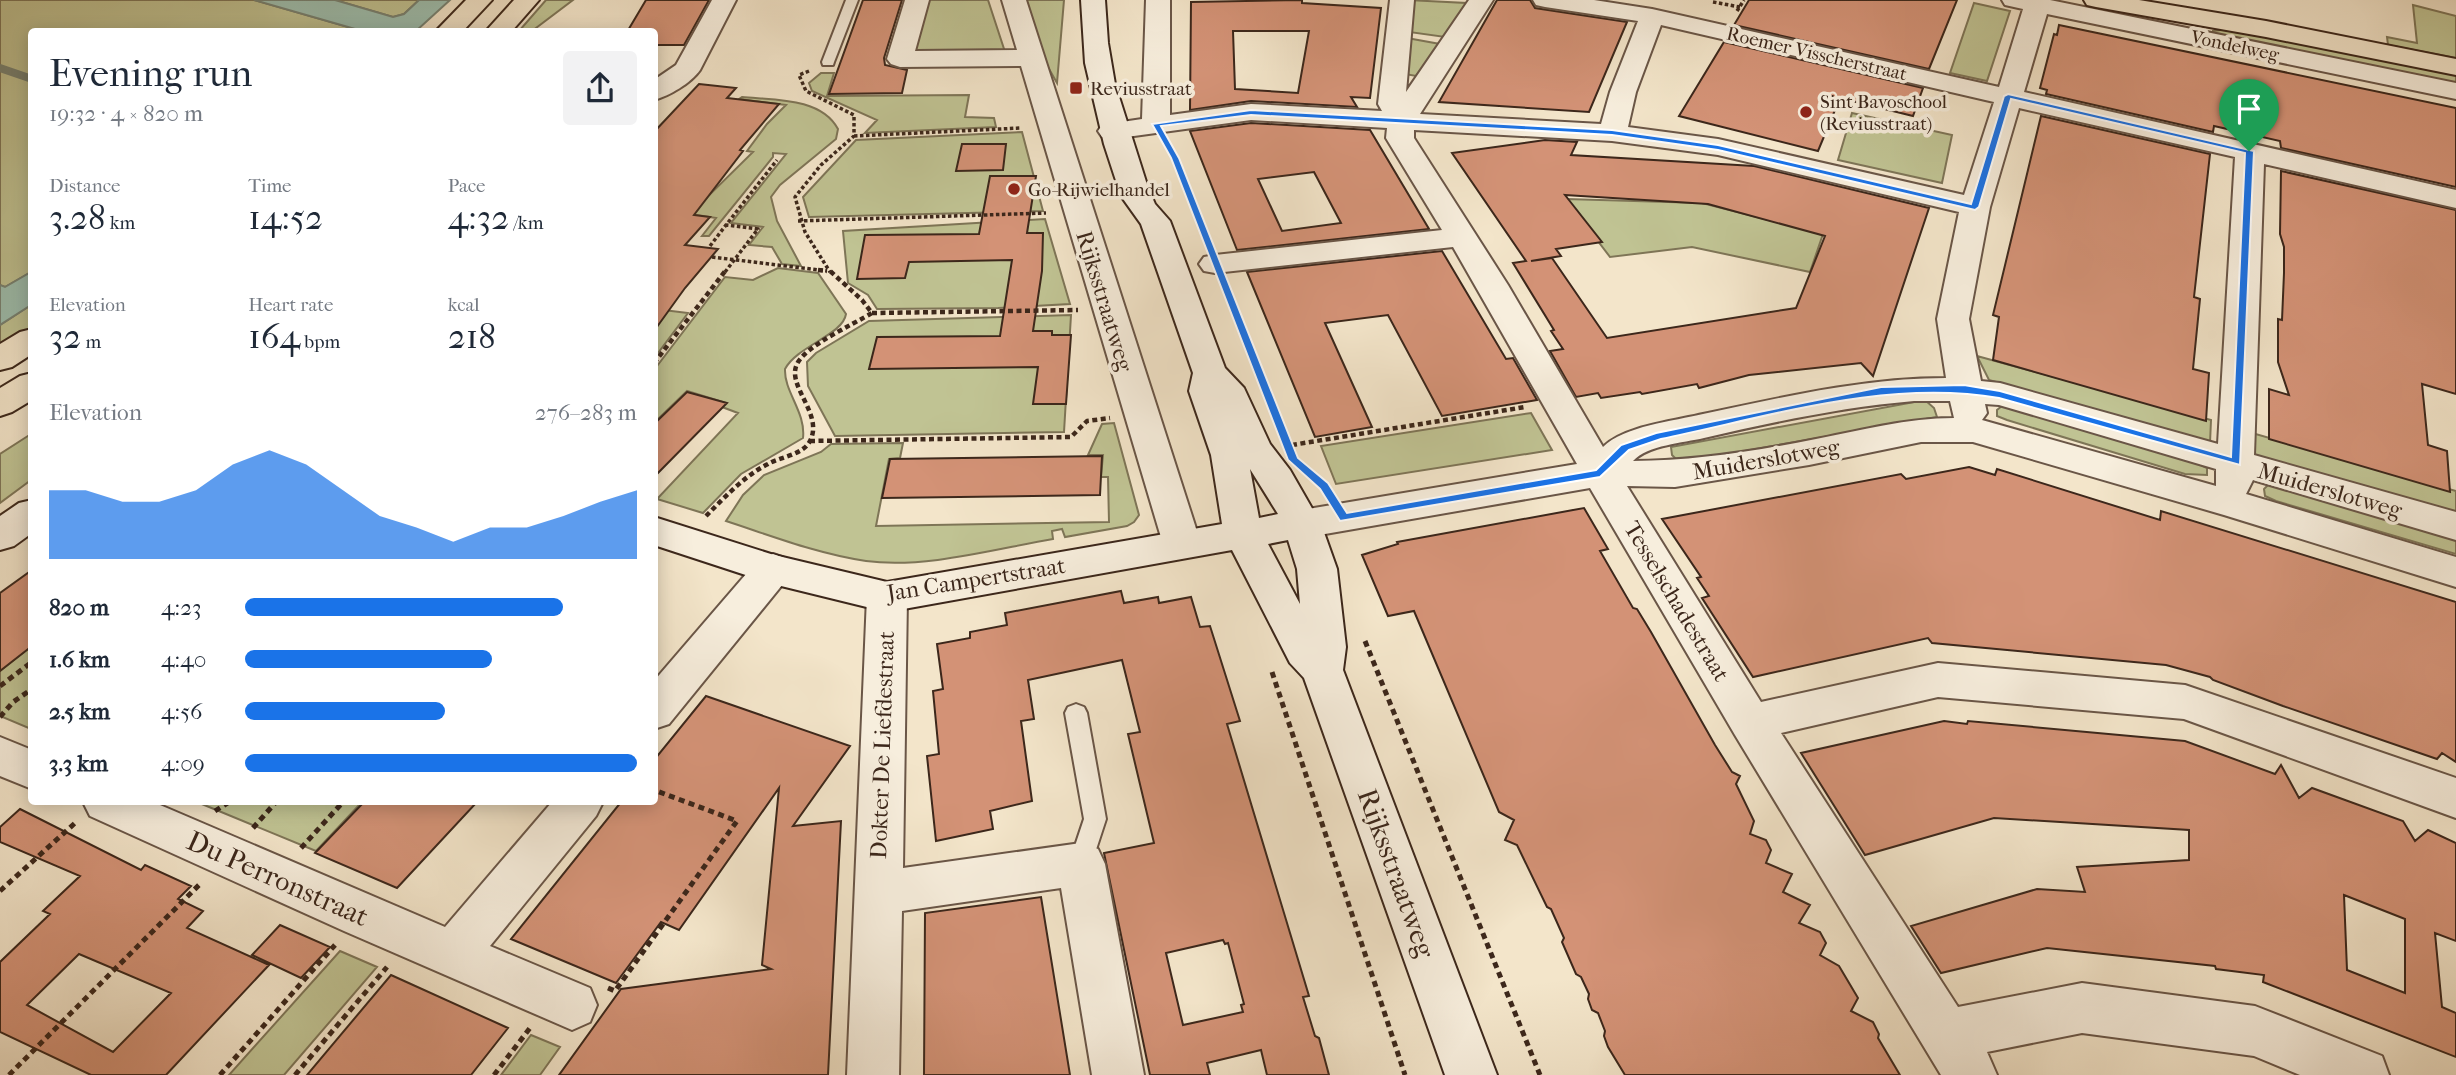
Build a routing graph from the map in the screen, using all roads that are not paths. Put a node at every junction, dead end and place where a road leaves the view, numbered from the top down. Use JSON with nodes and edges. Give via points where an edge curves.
{"nodes":[{"id":1,"x":480,"y":0,"type":"edge"},
{"id":2,"x":527,"y":0,"type":"edge"},
{"id":3,"x":724,"y":0,"type":"edge"},
{"id":4,"x":852,"y":0,"type":"edge"},
{"id":5,"x":917,"y":0,"type":"edge"},
{"id":6,"x":1014,"y":0,"type":"edge"},
{"id":7,"x":1093,"y":0,"type":"edge"},
{"id":8,"x":1111,"y":0,"type":"edge"},
{"id":9,"x":1158,"y":0,"type":"edge"},
{"id":10,"x":1402,"y":0,"type":"edge"},
{"id":11,"x":1481,"y":0,"type":"edge"},
{"id":12,"x":1545,"y":0,"type":"edge"},
{"id":13,"x":2096,"y":0,"type":"edge"},
{"id":14,"x":2146,"y":0,"type":"edge"},
{"id":15,"x":2026,"y":2,"type":"edge"},
{"id":16,"x":1652,"y":16,"type":"junction"},
{"id":17,"x":451,"y":28,"type":"edge"},
{"id":18,"x":501,"y":28,"type":"edge"},
{"id":19,"x":2266,"y":29,"type":"junction"},
{"id":20,"x":1030,"y":58,"type":"junction"},
{"id":21,"x":828,"y":62,"type":"road end"},
{"id":22,"x":2456,"y":67,"type":"edge"},
{"id":23,"x":658,"y":89,"type":"edge"},
{"id":24,"x":2456,"y":91,"type":"edge"},
{"id":25,"x":2008,"y":96,"type":"junction"},
{"id":26,"x":1401,"y":121,"type":"junction"},
{"id":27,"x":1133,"y":128,"type":"junction"},
{"id":28,"x":1612,"y":133,"type":"junction"},
{"id":29,"x":2249,"y":151,"type":"junction"},
{"id":30,"x":2456,"y":199,"type":"edge"},
{"id":31,"x":1975,"y":207,"type":"junction"},
{"id":32,"x":1463,"y":237,"type":"junction"},
{"id":33,"x":1215,"y":264,"type":"road end"},
{"id":34,"x":28,"y":342,"type":"edge"},
{"id":35,"x":0,"y":359,"type":"edge"},
{"id":36,"x":1210,"y":373,"type":"junction"},
{"id":37,"x":28,"y":386,"type":"edge"},
{"id":38,"x":1964,"y":388,"type":"junction"},
{"id":39,"x":0,"y":404,"type":"edge"},
{"id":40,"x":1973,"y":430,"type":"junction"},
{"id":41,"x":2236,"y":462,"type":"junction"},
{"id":42,"x":1600,"y":473,"type":"junction"},
{"id":43,"x":2232,"y":504,"type":"junction"},
{"id":44,"x":28,"y":516,"type":"edge"},
{"id":45,"x":1302,"y":524,"type":"junction"},
{"id":46,"x":2456,"y":526,"type":"edge"},
{"id":47,"x":1243,"y":534,"type":"junction"},
{"id":48,"x":0,"y":536,"type":"edge"},
{"id":49,"x":670,"y":536,"type":"edge"},
{"id":50,"x":1182,"y":544,"type":"junction"},
{"id":51,"x":772,"y":569,"type":"junction"},
{"id":52,"x":2456,"y":572,"type":"edge"},
{"id":53,"x":887,"y":597,"type":"junction"},
{"id":54,"x":1322,"y":670,"type":"junction"},
{"id":55,"x":658,"y":707,"type":"edge"},
{"id":56,"x":1076,"y":713,"type":"dead end"},
{"id":57,"x":1750,"y":722,"type":"junction"},
{"id":58,"x":0,"y":756,"type":"edge"},
{"id":59,"x":28,"y":768,"type":"edge"},
{"id":60,"x":2456,"y":798,"type":"edge"},
{"id":61,"x":577,"y":805,"type":"edge"},
{"id":62,"x":92,"y":810,"type":"edge"},
{"id":63,"x":1081,"y":864,"type":"junction"},
{"id":64,"x":878,"y":893,"type":"junction"},
{"id":65,"x":433,"y":946,"type":"junction"},
{"id":66,"x":563,"y":1000,"type":"road end"},
{"id":67,"x":1958,"y":1055,"type":"edge"},
{"id":68,"x":873,"y":1075,"type":"edge"},
{"id":69,"x":1118,"y":1075,"type":"edge"},
{"id":70,"x":1471,"y":1075,"type":"edge"},
{"id":71,"x":2363,"y":1075,"type":"edge"}],
"edges":[{"from":1,"to":17,"type":"main road"},
{"from":2,"to":18,"type":"main road"},
{"from":3,"to":23,"type":"street","via":[[687,70]]},
{"from":4,"to":21,"type":"lane"},
{"from":5,"to":20,"type":"street","via":[[900,59]]},
{"from":6,"to":20,"type":"street","name":"Rijksstraatweg"},
{"from":7,"to":27,"type":"street","name":"Rijksstraatweg","via":[[1101,92]]},
{"from":8,"to":27,"type":"street","name":"Rijksstraatweg","via":[[1108,31],[1116,91]]},
{"from":9,"to":27,"type":"street"},
{"from":10,"to":26,"type":"street","name":"Tesselschadestraat","via":[[1392,104]]},
{"from":11,"to":26,"type":"street"},
{"from":12,"to":16,"type":"street","name":"Roemer Visscherstraat"},
{"from":13,"to":19,"type":"main road","name":"Vondelweg"},
{"from":14,"to":19,"type":"main road","name":"Vondelweg"},
{"from":15,"to":24,"type":"street","name":"Vondelweg"},
{"from":15,"to":25,"type":"street"},
{"from":16,"to":25,"type":"street","name":"Roemer Visscherstraat"},
{"from":16,"to":28,"type":"street"},
{"from":19,"to":22,"type":"main road","name":"Vondelweg"},
{"from":20,"to":50,"type":"street","name":"Rijksstraatweg"},
{"from":25,"to":29,"type":"street","name":"Roemer Visscherstraat"},
{"from":25,"to":31,"type":"street"},
{"from":26,"to":27,"type":"street","via":[[1251,112]]},
{"from":26,"to":28,"type":"street"},
{"from":26,"to":32,"type":"street","name":"Tesselschadestraat","via":[[1400,138]]},
{"from":27,"to":36,"type":"street","name":"Rijksstraatweg","via":[[1160,207],[1155,221]]},
{"from":28,"to":31,"type":"street","via":[[1718,147]]},
{"from":29,"to":30,"type":"street","name":"Roemer Visscherstraat"},
{"from":29,"to":41,"type":"street"},
{"from":31,"to":38,"type":"street","via":[[1953,319]]},
{"from":32,"to":33,"type":"street"},
{"from":32,"to":42,"type":"street","name":"Tesselschadestraat"},
{"from":34,"to":35,"type":"main road"},
{"from":36,"to":45,"type":"street","name":"Rijksstraatweg","via":[[1227,388],[1254,449]]},
{"from":36,"to":47,"type":"street","name":"Rijksstraatweg","via":[[1206,391],[1230,455]]},
{"from":37,"to":39,"type":"main road"},
{"from":38,"to":40,"type":"street"},
{"from":38,"to":41,"type":"street","name":"Muiderslotweg","via":[[2000,394]]},
{"from":38,"to":42,"type":"street","name":"Muiderslotweg","via":[[1881,391],[1660,436],[1625,447]]},
{"from":40,"to":42,"type":"street","name":"Muiderslotweg","via":[[1921,430],[1675,474]]},
{"from":40,"to":43,"type":"street","name":"Muiderslotweg"},
{"from":41,"to":43,"type":"street"},
{"from":41,"to":46,"type":"street","name":"Muiderslotweg"},
{"from":42,"to":45,"type":"street","name":"Muiderslotweg"},
{"from":42,"to":57,"type":"street","name":"Tesselschadestraat"},
{"from":43,"to":52,"type":"street","name":"Muiderslotweg"},
{"from":44,"to":48,"type":"street"},
{"from":45,"to":47,"type":"street","name":"Jan Campertstraat"},
{"from":45,"to":54,"type":"street","name":"Rijksstraatweg","via":[[1317,569],[1325,647]]},
{"from":47,"to":50,"type":"street","name":"Jan Campertstraat"},
{"from":47,"to":54,"type":"street","name":"Rijksstraatweg","via":[[1305,651]]},
{"from":49,"to":51,"type":"street","name":"Jan Campertstraat"},
{"from":50,"to":53,"type":"street","name":"Jan Campertstraat"},
{"from":51,"to":53,"type":"street","name":"Jan Campertstraat"},
{"from":51,"to":55,"type":"street"},
{"from":53,"to":64,"type":"street","name":"Dokter De Liefdestraat"},
{"from":54,"to":70,"type":"street","name":"Rijksstraatweg"},
{"from":56,"to":63,"type":"lane","via":[[1095,819]]},
{"from":57,"to":60,"type":"street","via":[[1938,680],[2185,702]]},
{"from":57,"to":67,"type":"street","name":"Tesselschadestraat"},
{"from":58,"to":59,"type":"street"},
{"from":61,"to":65,"type":"street"},
{"from":62,"to":65,"type":"street","name":"Du Perronstraat","via":[[227,857]]},
{"from":63,"to":64,"type":"street","name":"Dokter De Liefdestraat"},
{"from":63,"to":69,"type":"street"},
{"from":64,"to":68,"type":"street","name":"Dokter De Liefdestraat"},
{"from":65,"to":66,"type":"street","name":"Du Perronstraat"},
{"from":67,"to":71,"type":"street","via":[[2082,1008],[2255,1031]]}]}
